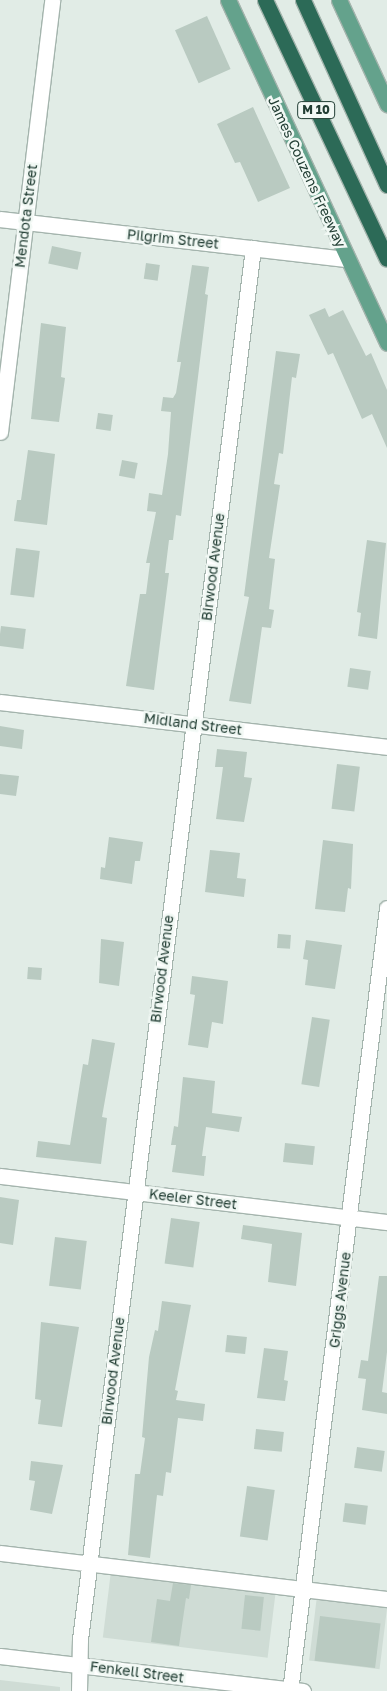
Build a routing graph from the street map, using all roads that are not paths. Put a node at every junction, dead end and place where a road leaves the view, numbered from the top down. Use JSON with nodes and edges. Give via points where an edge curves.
{"nodes":[{"id":1,"x":52,"y":0,"type":"edge"},
{"id":2,"x":228,"y":0,"type":"edge"},
{"id":3,"x":265,"y":0,"type":"edge"},
{"id":4,"x":304,"y":0,"type":"edge"},
{"id":5,"x":339,"y":0,"type":"edge"},
{"id":6,"x":387,"y":104,"type":"edge"},
{"id":7,"x":387,"y":185,"type":"edge"},
{"id":8,"x":0,"y":219,"type":"edge"},
{"id":9,"x":26,"y":222,"type":"junction"},
{"id":10,"x":253,"y":248,"type":"junction"},
{"id":11,"x":347,"y":259,"type":"junction"},
{"id":12,"x":387,"y":259,"type":"edge"},
{"id":13,"x":387,"y":343,"type":"edge"},
{"id":14,"x":0,"y":432,"type":"edge"},
{"id":15,"x":0,"y":702,"type":"edge"},
{"id":16,"x":193,"y":724,"type":"junction"},
{"id":17,"x":387,"y":747,"type":"edge"},
{"id":18,"x":387,"y":908,"type":"edge"},
{"id":19,"x":0,"y":1176,"type":"edge"},
{"id":20,"x":134,"y":1192,"type":"junction"},
{"id":21,"x":350,"y":1217,"type":"junction"},
{"id":22,"x":387,"y":1222,"type":"edge"},
{"id":23,"x":0,"y":1553,"type":"edge"},
{"id":24,"x":89,"y":1564,"type":"junction"},
{"id":25,"x":302,"y":1589,"type":"junction"},
{"id":26,"x":387,"y":1599,"type":"edge"},
{"id":27,"x":0,"y":1656,"type":"edge"},
{"id":28,"x":80,"y":1665,"type":"junction"},
{"id":29,"x":294,"y":1690,"type":"edge"},
{"id":30,"x":79,"y":1691,"type":"edge"}],
"edges":[{"from":1,"to":9,"type":"street","name":"Mendota Street"},
{"from":2,"to":11,"type":"main road","name":"James Couzens Freeway"},
{"from":3,"to":12,"type":"highway","number":"M 10"},
{"from":4,"to":7,"type":"highway","number":"M 10"},
{"from":5,"to":6,"type":"main road"},
{"from":8,"to":9,"type":"street","name":"Pilgrim Street"},
{"from":9,"to":10,"type":"street","name":"Pilgrim Street"},
{"from":9,"to":14,"type":"street","name":"Mendota Street"},
{"from":10,"to":11,"type":"street","name":"Pilgrim Street"},
{"from":10,"to":16,"type":"street","name":"Birwood Avenue"},
{"from":11,"to":13,"type":"main road","name":"James Couzens Freeway"},
{"from":15,"to":16,"type":"street","name":"Midland Street"},
{"from":16,"to":17,"type":"street","name":"Midland Street"},
{"from":16,"to":20,"type":"street","name":"Birwood Avenue"},
{"from":18,"to":21,"type":"street","name":"Griggs Avenue"},
{"from":19,"to":20,"type":"street","name":"Keeler Street"},
{"from":20,"to":21,"type":"street","name":"Keeler Street"},
{"from":20,"to":24,"type":"street","name":"Birwood Avenue"},
{"from":21,"to":22,"type":"street","name":"Keeler Street"},
{"from":21,"to":25,"type":"street","name":"Griggs Avenue"},
{"from":23,"to":24,"type":"street"},
{"from":24,"to":25,"type":"street"},
{"from":24,"to":28,"type":"street","name":"Birwood Avenue"},
{"from":25,"to":26,"type":"street"},
{"from":25,"to":29,"type":"street","name":"Griggs Avenue"},
{"from":27,"to":28,"type":"street","name":"Fenkell Street"},
{"from":28,"to":29,"type":"street","name":"Fenkell Street"},
{"from":28,"to":30,"type":"street","name":"Birwood Avenue"}]}
